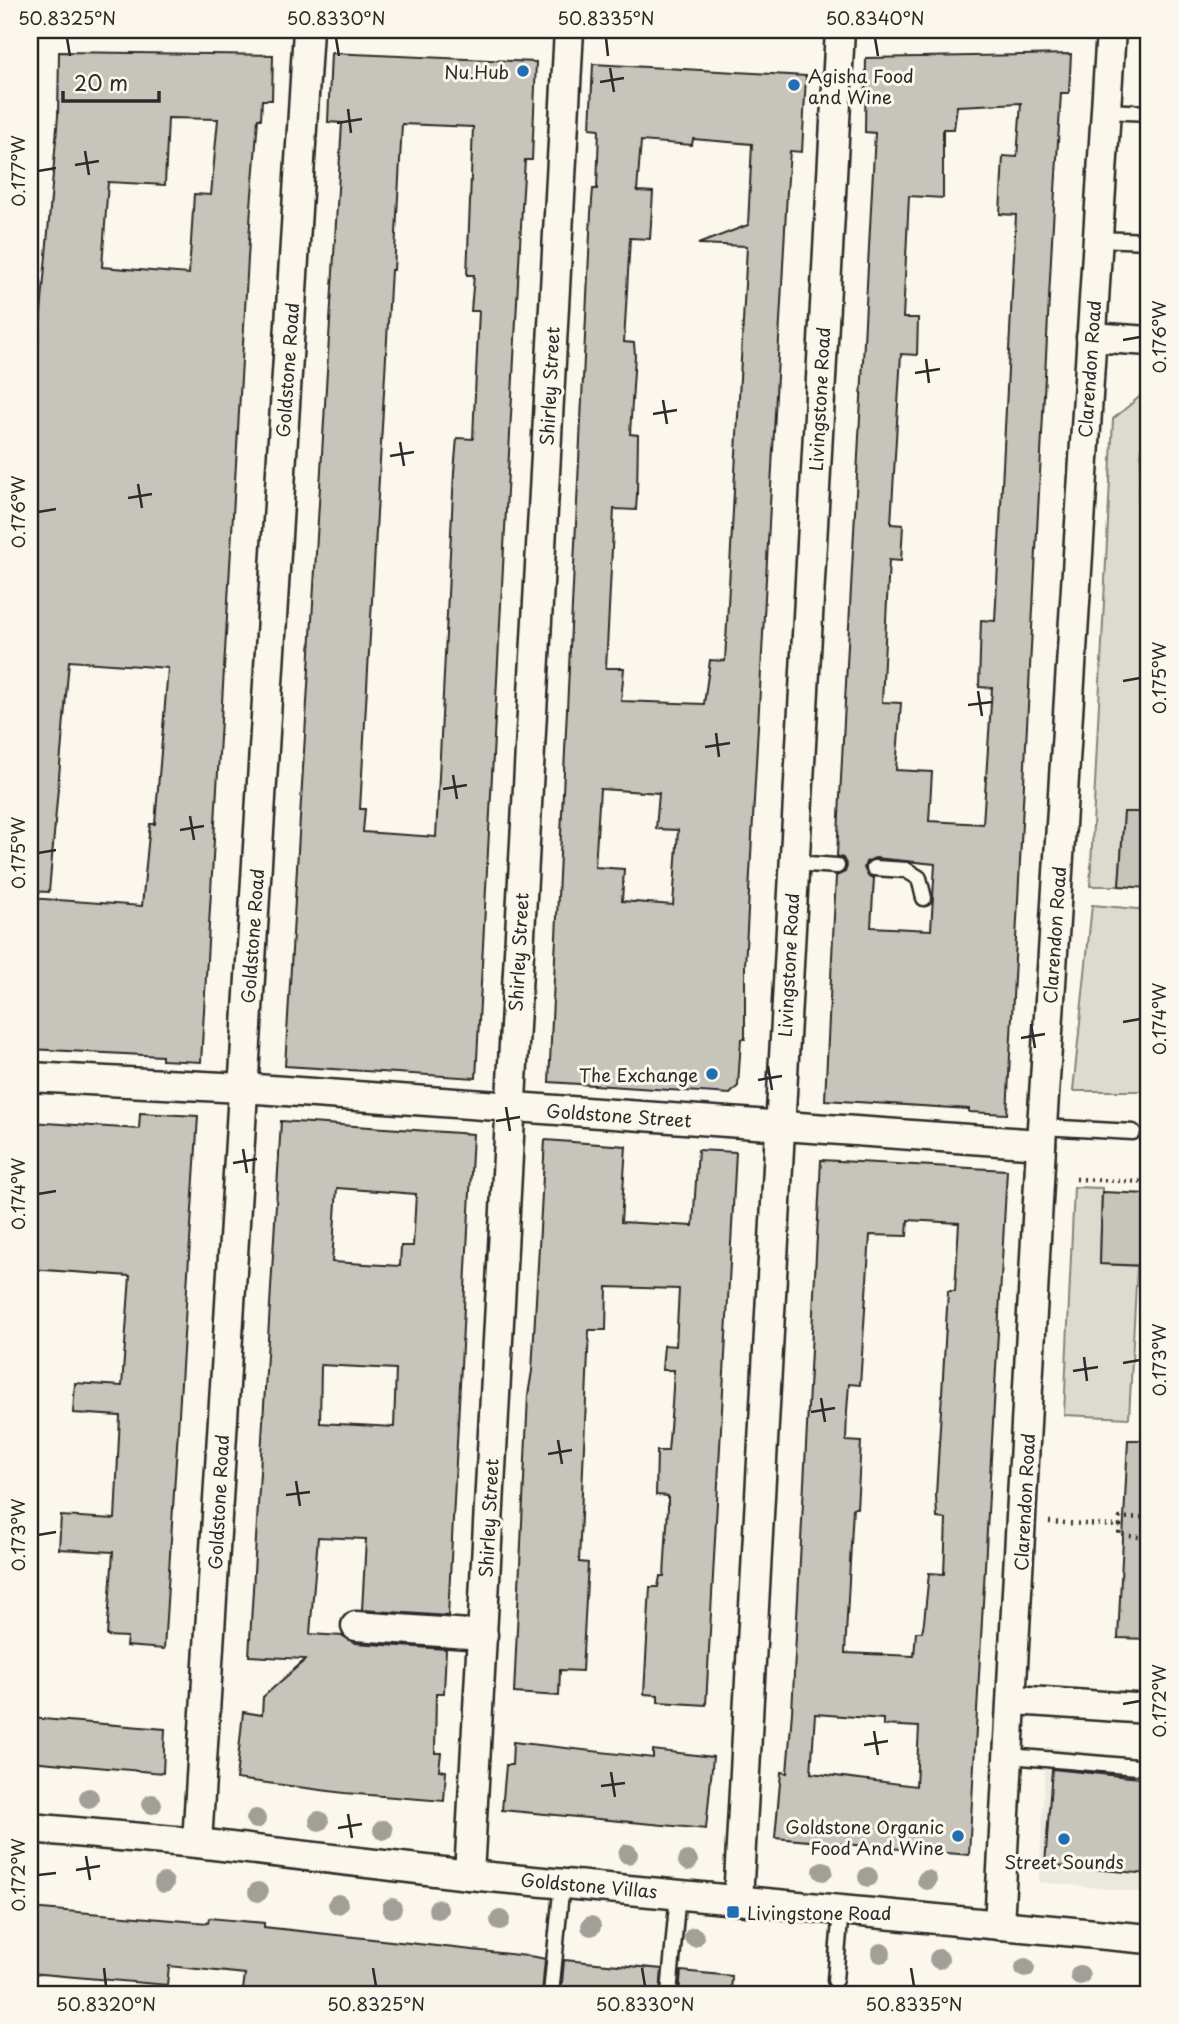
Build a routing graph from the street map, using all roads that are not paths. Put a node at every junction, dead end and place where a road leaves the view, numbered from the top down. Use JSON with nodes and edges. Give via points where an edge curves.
{"nodes":[{"id":1,"x":308,"y":30,"type":"edge"},
{"id":2,"x":569,"y":30,"type":"edge"},
{"id":3,"x":840,"y":30,"type":"edge"},
{"id":4,"x":1111,"y":30,"type":"edge"},
{"id":5,"x":1106,"y":111,"type":"junction"},
{"id":6,"x":1149,"y":113,"type":"edge"},
{"id":7,"x":1097,"y":239,"type":"junction"},
{"id":8,"x":1149,"y":241,"type":"edge"},
{"id":9,"x":1091,"y":337,"type":"junction"},
{"id":10,"x":1149,"y":341,"type":"edge"},
{"id":11,"x":794,"y":863,"type":"junction"},
{"id":12,"x":837,"y":866,"type":"dead end"},
{"id":13,"x":874,"y":868,"type":"dead end"},
{"id":14,"x":924,"y":898,"type":"dead end"},
{"id":15,"x":30,"y":1077,"type":"edge"},
{"id":16,"x":242,"y":1088,"type":"junction"},
{"id":17,"x":509,"y":1107,"type":"junction"},
{"id":18,"x":779,"y":1126,"type":"junction"},
{"id":19,"x":1133,"y":1132,"type":"dead end"},
{"id":20,"x":1042,"y":1136,"type":"junction"},
{"id":21,"x":356,"y":1626,"type":"dead end"},
{"id":22,"x":483,"y":1635,"type":"junction"},
{"id":23,"x":1014,"y":1700,"type":"junction"},
{"id":24,"x":1149,"y":1709,"type":"edge"},
{"id":25,"x":1010,"y":1756,"type":"junction"},
{"id":26,"x":1149,"y":1768,"type":"edge"},
{"id":27,"x":30,"y":1828,"type":"edge"},
{"id":28,"x":197,"y":1843,"type":"junction"},
{"id":29,"x":469,"y":1875,"type":"junction"},
{"id":30,"x":562,"y":1882,"type":"junction"},
{"id":31,"x":678,"y":1894,"type":"junction"},
{"id":32,"x":738,"y":1900,"type":"junction"},
{"id":33,"x":841,"y":1909,"type":"junction"},
{"id":34,"x":999,"y":1925,"type":"junction"},
{"id":35,"x":1149,"y":1939,"type":"edge"},
{"id":36,"x":835,"y":1980,"type":"dead end"},
{"id":37,"x":551,"y":1994,"type":"edge"},
{"id":38,"x":669,"y":1994,"type":"edge"}],
"edges":[{"from":1,"to":16,"type":"street","name":"Goldstone Road"},
{"from":2,"to":17,"type":"street","name":"Shirley Street"},
{"from":3,"to":11,"type":"street","name":"Livingstone Road"},
{"from":4,"to":5,"type":"street","name":"Clarendon Road"},
{"from":5,"to":6,"type":"lane"},
{"from":5,"to":7,"type":"street","name":"Clarendon Road"},
{"from":7,"to":8,"type":"lane"},
{"from":7,"to":9,"type":"street","name":"Clarendon Road"},
{"from":9,"to":10,"type":"street"},
{"from":9,"to":20,"type":"street","name":"Clarendon Road"},
{"from":11,"to":12,"type":"lane"},
{"from":11,"to":18,"type":"street","name":"Livingstone Road"},
{"from":13,"to":14,"type":"lane","via":[[906,870],[919,878]]},
{"from":15,"to":16,"type":"street","name":"Goldstone Street"},
{"from":16,"to":17,"type":"street","name":"Goldstone Street"},
{"from":16,"to":28,"type":"street","name":"Goldstone Road"},
{"from":17,"to":18,"type":"street","name":"Goldstone Street"},
{"from":17,"to":22,"type":"street","name":"Shirley Street"},
{"from":18,"to":20,"type":"street","name":"Goldstone Street"},
{"from":18,"to":32,"type":"street","name":"Livingstone Road"},
{"from":19,"to":20,"type":"lane","name":"Goldstone Street"},
{"from":20,"to":23,"type":"street","name":"Clarendon Road"},
{"from":21,"to":22,"type":"street"},
{"from":22,"to":29,"type":"street","name":"Shirley Street"},
{"from":23,"to":24,"type":"street"},
{"from":23,"to":25,"type":"street","name":"Clarendon Road"},
{"from":25,"to":26,"type":"lane"},
{"from":25,"to":34,"type":"street","name":"Clarendon Road"},
{"from":27,"to":28,"type":"street","name":"Goldstone Villas"},
{"from":28,"to":29,"type":"street","name":"Goldstone Villas"},
{"from":29,"to":30,"type":"street","name":"Goldstone Villas"},
{"from":30,"to":31,"type":"street","name":"Goldstone Villas"},
{"from":30,"to":37,"type":"lane"},
{"from":31,"to":32,"type":"street","name":"Goldstone Villas"},
{"from":31,"to":38,"type":"lane"},
{"from":32,"to":33,"type":"street","name":"Goldstone Villas"},
{"from":33,"to":34,"type":"street","name":"Goldstone Villas"},
{"from":33,"to":36,"type":"lane"},
{"from":34,"to":35,"type":"street","name":"Goldstone Villas"}]}
